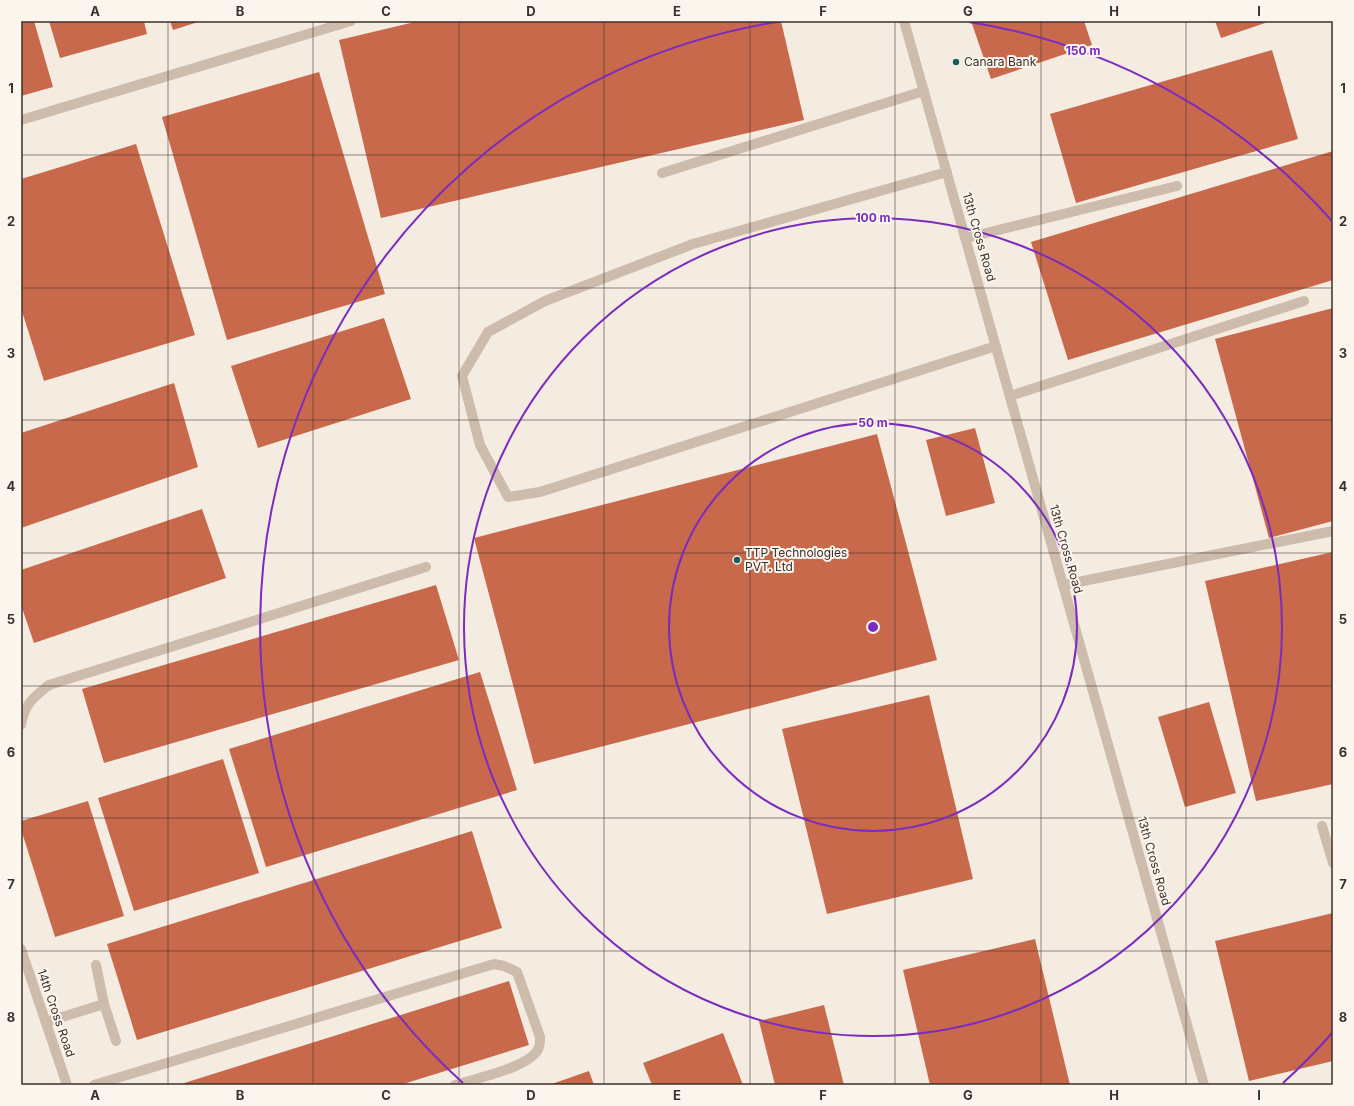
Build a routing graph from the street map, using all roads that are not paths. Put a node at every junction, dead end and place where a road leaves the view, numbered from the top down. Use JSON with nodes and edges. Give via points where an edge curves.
{"nodes":[{"id":1,"x":351,"y":21,"type":"edge"},
{"id":2,"x":904,"y":21,"type":"edge"},
{"id":3,"x":924,"y":91,"type":"junction"},
{"id":4,"x":21,"y":120,"type":"edge"},
{"id":5,"x":947,"y":172,"type":"junction"},
{"id":6,"x":662,"y":173,"type":"dead end"},
{"id":7,"x":1177,"y":186,"type":"dead end"},
{"id":8,"x":966,"y":238,"type":"junction"},
{"id":9,"x":1304,"y":301,"type":"dead end"},
{"id":10,"x":996,"y":346,"type":"junction"},
{"id":11,"x":1010,"y":396,"type":"junction"},
{"id":12,"x":1333,"y":531,"type":"edge"},
{"id":13,"x":426,"y":566,"type":"dead end"},
{"id":14,"x":1063,"y":585,"type":"junction"},
{"id":15,"x":21,"y":725,"type":"edge"},
{"id":16,"x":1322,"y":826,"type":"dead end"},
{"id":17,"x":1333,"y":863,"type":"edge"},
{"id":18,"x":21,"y":949,"type":"edge"},
{"id":19,"x":96,"y":965,"type":"dead end"},
{"id":20,"x":104,"y":1004,"type":"junction"},
{"id":21,"x":46,"y":1022,"type":"junction"},
{"id":22,"x":116,"y":1040,"type":"dead end"},
{"id":23,"x":67,"y":1085,"type":"edge"},
{"id":24,"x":94,"y":1085,"type":"edge"},
{"id":25,"x":455,"y":1085,"type":"edge"},
{"id":26,"x":1204,"y":1085,"type":"edge"}],
"edges":[{"from":1,"to":4,"type":"street"},
{"from":2,"to":3,"type":"street","name":"13th Cross Road"},
{"from":3,"to":5,"type":"street","name":"13th Cross Road"},
{"from":3,"to":6,"type":"street"},
{"from":5,"to":8,"type":"street","name":"13th Cross Road"},
{"from":5,"to":10,"type":"street","via":[[693,244],[545,301],[488,332],[462,376],[480,445],[508,497],[540,492]]},
{"from":7,"to":8,"type":"street"},
{"from":8,"to":10,"type":"street","name":"13th Cross Road"},
{"from":9,"to":11,"type":"street"},
{"from":10,"to":11,"type":"street","name":"13th Cross Road"},
{"from":11,"to":14,"type":"street","name":"13th Cross Road"},
{"from":12,"to":14,"type":"street"},
{"from":13,"to":15,"type":"street","via":[[49,685],[31,700],[23,714]]},
{"from":14,"to":26,"type":"street","name":"13th Cross Road"},
{"from":16,"to":17,"type":"street"},
{"from":18,"to":21,"type":"street","name":"14th Cross Road"},
{"from":19,"to":20,"type":"street"},
{"from":20,"to":21,"type":"street"},
{"from":20,"to":22,"type":"street"},
{"from":21,"to":23,"type":"street","name":"14th Cross Road"},
{"from":24,"to":25,"type":"street","via":[[494,964],[517,972],[540,1037],[539,1047],[533,1056],[513,1067]]}]}
